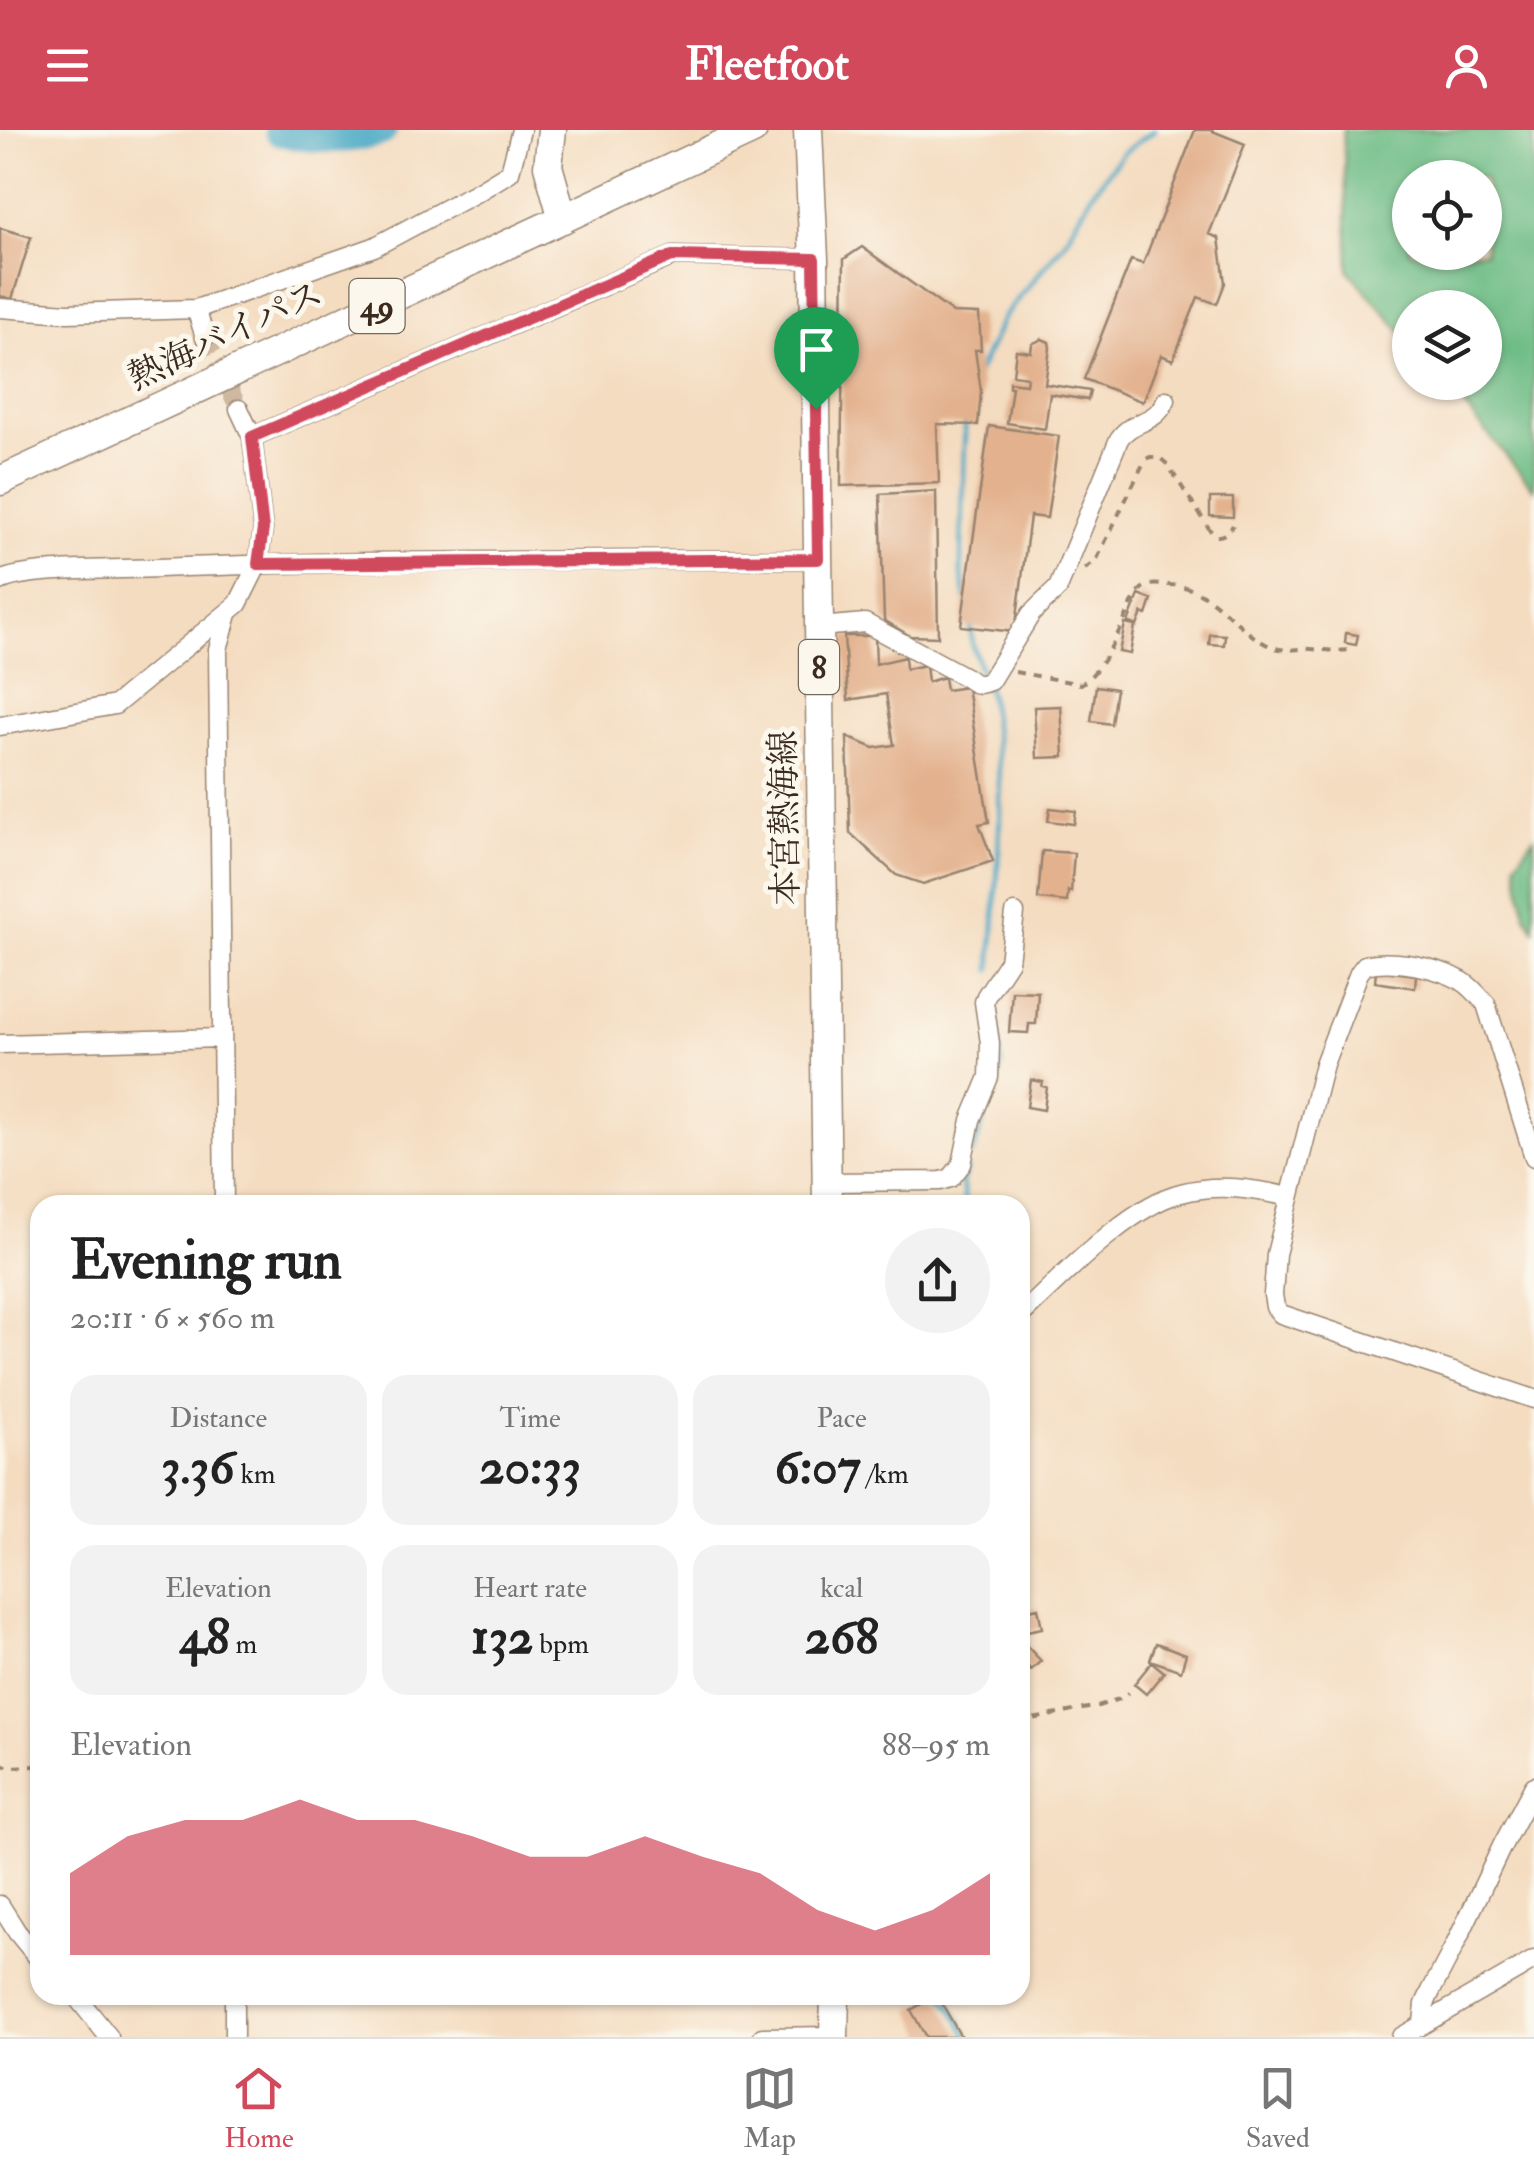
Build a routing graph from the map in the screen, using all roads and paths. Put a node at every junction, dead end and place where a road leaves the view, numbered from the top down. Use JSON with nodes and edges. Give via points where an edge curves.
{"nodes":[{"id":1,"x":521,"y":130,"type":"edge"},
{"id":2,"x":552,"y":130,"type":"edge"},
{"id":3,"x":753,"y":130,"type":"edge"},
{"id":4,"x":808,"y":130,"type":"edge"},
{"id":5,"x":562,"y":219,"type":"junction"},
{"id":6,"x":814,"y":259,"type":"junction"},
{"id":7,"x":0,"y":308,"type":"edge"},
{"id":8,"x":196,"y":309,"type":"junction"},
{"id":9,"x":205,"y":337,"type":"tunnel mouth"},
{"id":10,"x":1166,"y":400,"type":"dead end"},
{"id":11,"x":238,"y":409,"type":"tunnel mouth"},
{"id":12,"x":252,"y":437,"type":"junction"},
{"id":13,"x":0,"y":482,"type":"edge"},
{"id":14,"x":1233,"y":525,"type":"dead end"},
{"id":15,"x":818,"y":559,"type":"junction"},
{"id":16,"x":258,"y":564,"type":"junction"},
{"id":17,"x":1062,"y":578,"type":"junction"},
{"id":18,"x":0,"y":582,"type":"edge"},
{"id":19,"x":228,"y":614,"type":"junction"},
{"id":20,"x":819,"y":627,"type":"junction"},
{"id":21,"x":1350,"y":650,"type":"dead end"},
{"id":22,"x":996,"y":669,"type":"junction"},
{"id":23,"x":0,"y":726,"type":"edge"},
{"id":24,"x":1014,"y":913,"type":"dead end"},
{"id":25,"x":222,"y":1038,"type":"junction"},
{"id":26,"x":0,"y":1044,"type":"edge"},
{"id":27,"x":1534,"y":1158,"type":"edge"},
{"id":28,"x":827,"y":1194,"type":"edge"},
{"id":29,"x":224,"y":1195,"type":"edge"},
{"id":30,"x":1290,"y":1197,"type":"junction"},
{"id":31,"x":1030,"y":1307,"type":"edge"},
{"id":32,"x":1534,"y":1399,"type":"edge"},
{"id":33,"x":1128,"y":1692,"type":"dead end"},
{"id":34,"x":1030,"y":1719,"type":"edge"},
{"id":35,"x":0,"y":1762,"type":"edge"},
{"id":36,"x":30,"y":1766,"type":"edge"},
{"id":37,"x":1534,"y":1786,"type":"edge"},
{"id":38,"x":0,"y":1905,"type":"edge"},
{"id":39,"x":30,"y":1948,"type":"edge"},
{"id":40,"x":1534,"y":1960,"type":"edge"},
{"id":41,"x":83,"y":2005,"type":"edge"},
{"id":42,"x":234,"y":2005,"type":"edge"},
{"id":43,"x":835,"y":2005,"type":"edge"},
{"id":44,"x":1422,"y":2023,"type":"junction"},
{"id":45,"x":834,"y":2036,"type":"edge"},
{"id":46,"x":109,"y":2037,"type":"edge"},
{"id":47,"x":234,"y":2037,"type":"edge"},
{"id":48,"x":762,"y":2037,"type":"edge"},
{"id":49,"x":1401,"y":2037,"type":"edge"}],
"edges":[{"from":1,"to":8,"type":"street","via":[[510,172],[479,192],[374,247]]},
{"from":2,"to":5,"type":"main road","via":[[548,166]]},
{"from":3,"to":5,"type":"main road","name":"熱海バイパス","number":"49"},
{"from":4,"to":6,"type":"main road","name":"本宮熱海線","number":"8"},
{"from":5,"to":13,"type":"main road","name":"熱海バイパス","number":"49"},
{"from":6,"to":12,"type":"street","via":[[672,256]]},
{"from":6,"to":15,"type":"main road","name":"本宮熱海線","number":"8"},
{"from":7,"to":8,"type":"street"},
{"from":8,"to":9,"type":"street"},
{"from":10,"to":17,"type":"street","via":[[1158,415],[1119,439]]},
{"from":11,"to":12,"type":"street"},
{"from":12,"to":16,"type":"street","via":[[263,529]]},
{"from":14,"to":17,"type":"path","via":[[1214,536],[1167,464],[1150,457],[1096,561]]},
{"from":15,"to":16,"type":"street"},
{"from":15,"to":20,"type":"main road","name":"本宮熱海線","number":"8"},
{"from":16,"to":18,"type":"street","via":[[45,573]]},
{"from":16,"to":19,"type":"street"},
{"from":17,"to":22,"type":"street"},
{"from":19,"to":23,"type":"street","via":[[115,706]]},
{"from":19,"to":25,"type":"street","via":[[218,648]]},
{"from":20,"to":22,"type":"street","via":[[866,623],[978,684],[990,681]]},
{"from":20,"to":28,"type":"main road","name":"本宮熱海線","number":"8"},
{"from":21,"to":22,"type":"path","via":[[1274,648],[1204,594],[1175,584],[1149,585],[1081,684]]},
{"from":24,"to":28,"type":"street","via":[[1009,961],[984,1002],[990,1077],[959,1170],[942,1181]]},
{"from":25,"to":26,"type":"street"},
{"from":25,"to":29,"type":"street"},
{"from":27,"to":30,"type":"street","via":[[1486,1004],[1444,974],[1378,962],[1359,973],[1331,1046]]},
{"from":30,"to":31,"type":"street","via":[[1218,1188],[1168,1197],[1126,1222]]},
{"from":30,"to":32,"type":"street","via":[[1275,1268],[1273,1296],[1281,1314]]},
{"from":33,"to":34,"type":"path","via":[[1110,1703]]},
{"from":35,"to":36,"type":"path"},
{"from":37,"to":44,"type":"street","via":[[1431,1991]]},
{"from":38,"to":39,"type":"street"},
{"from":40,"to":44,"type":"street"},
{"from":41,"to":46,"type":"street"},
{"from":42,"to":47,"type":"street"},
{"from":43,"to":45,"type":"main road"},
{"from":44,"to":49,"type":"street"},
{"from":45,"to":48,"type":"street"}]}
